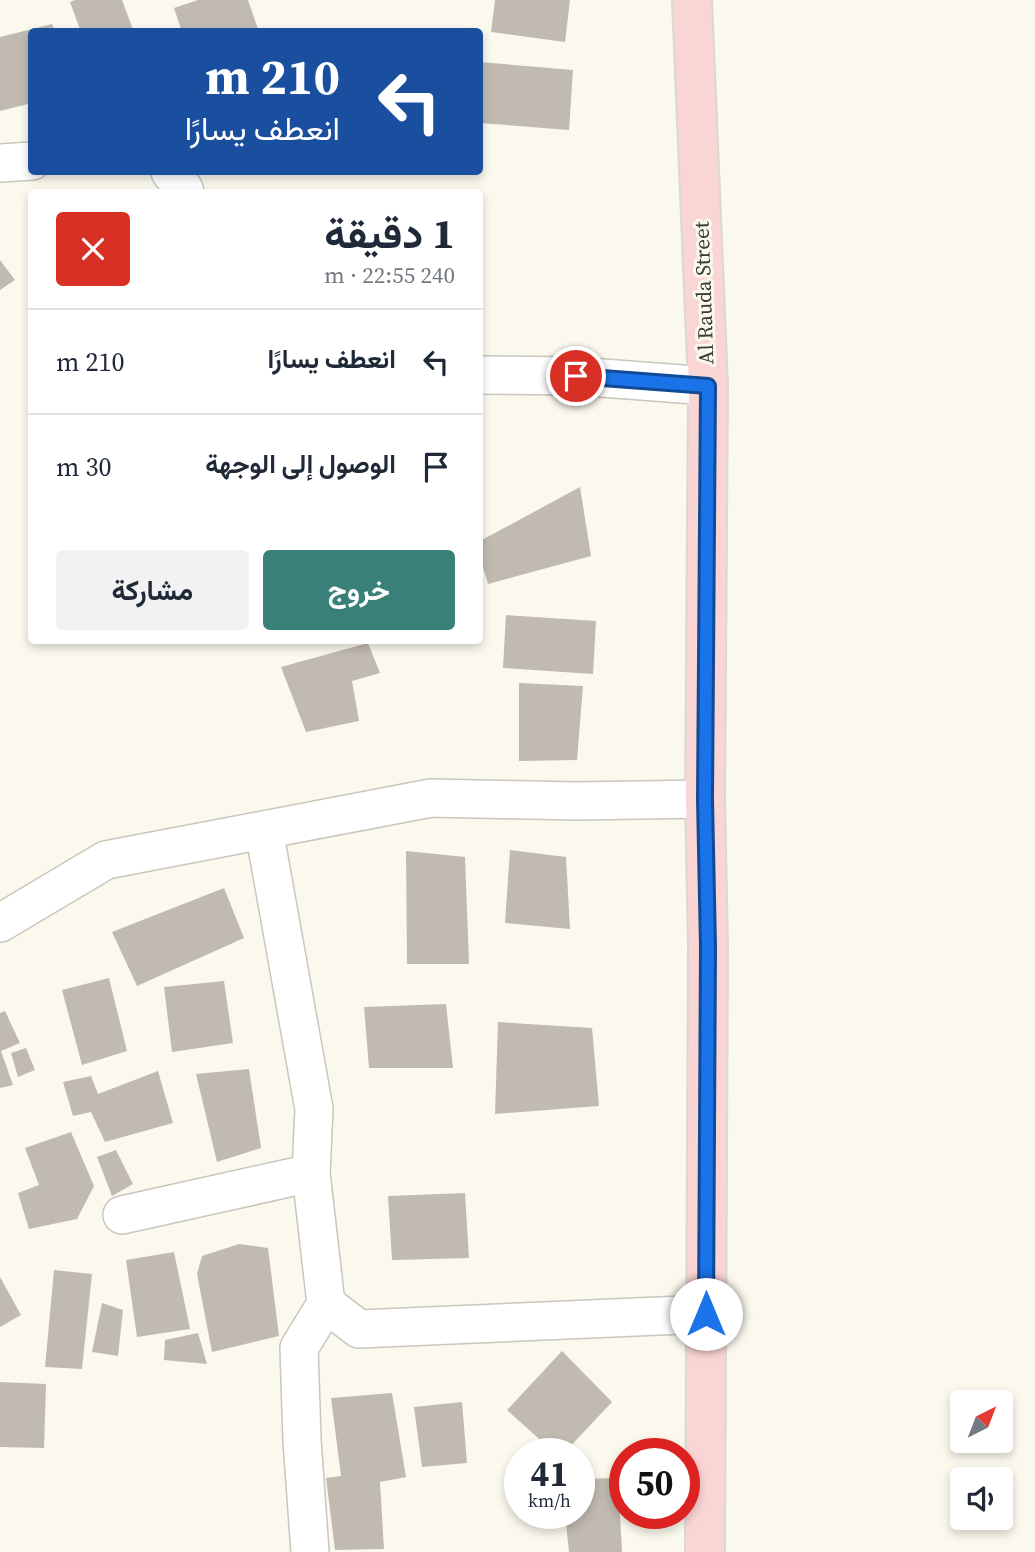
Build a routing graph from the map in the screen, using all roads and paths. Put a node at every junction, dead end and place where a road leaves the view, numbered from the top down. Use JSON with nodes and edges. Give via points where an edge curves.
{"nodes":[{"id":1,"x":692,"y":0,"type":"edge"},
{"id":2,"x":28,"y":161,"type":"edge"},
{"id":3,"x":0,"y":163,"type":"edge"},
{"id":4,"x":172,"y":175,"type":"edge"},
{"id":5,"x":183,"y":189,"type":"edge"},
{"id":6,"x":483,"y":375,"type":"edge"},
{"id":7,"x":708,"y":386,"type":"junction"},
{"id":8,"x":705,"y":799,"type":"junction"},
{"id":9,"x":264,"y":830,"type":"junction"},
{"id":10,"x":0,"y":923,"type":"edge"},
{"id":11,"x":311,"y":1173,"type":"junction"},
{"id":12,"x":122,"y":1215,"type":"dead end"},
{"id":13,"x":326,"y":1304,"type":"junction"},
{"id":14,"x":706,"y":1314,"type":"junction"},
{"id":15,"x":310,"y":1552,"type":"edge"},
{"id":16,"x":705,"y":1552,"type":"edge"}],
"edges":[{"from":1,"to":7,"type":"main road","name":"Al Rauda Street"},
{"from":2,"to":3,"type":"street"},
{"from":4,"to":5,"type":"street"},
{"from":6,"to":7,"type":"street","via":[[576,376]]},
{"from":7,"to":8,"type":"main road","name":"Al Rauda Street"},
{"from":8,"to":9,"type":"street","via":[[431,798]]},
{"from":8,"to":14,"type":"main road","name":"Al Rauda Street"},
{"from":9,"to":10,"type":"street","via":[[106,860]]},
{"from":9,"to":11,"type":"street","via":[[314,1109]]},
{"from":11,"to":12,"type":"street"},
{"from":11,"to":13,"type":"street"},
{"from":13,"to":14,"type":"street","via":[[359,1329]]},
{"from":13,"to":15,"type":"street","via":[[299,1348]]},
{"from":14,"to":16,"type":"main road","name":"Al Rauda Street"}]}
